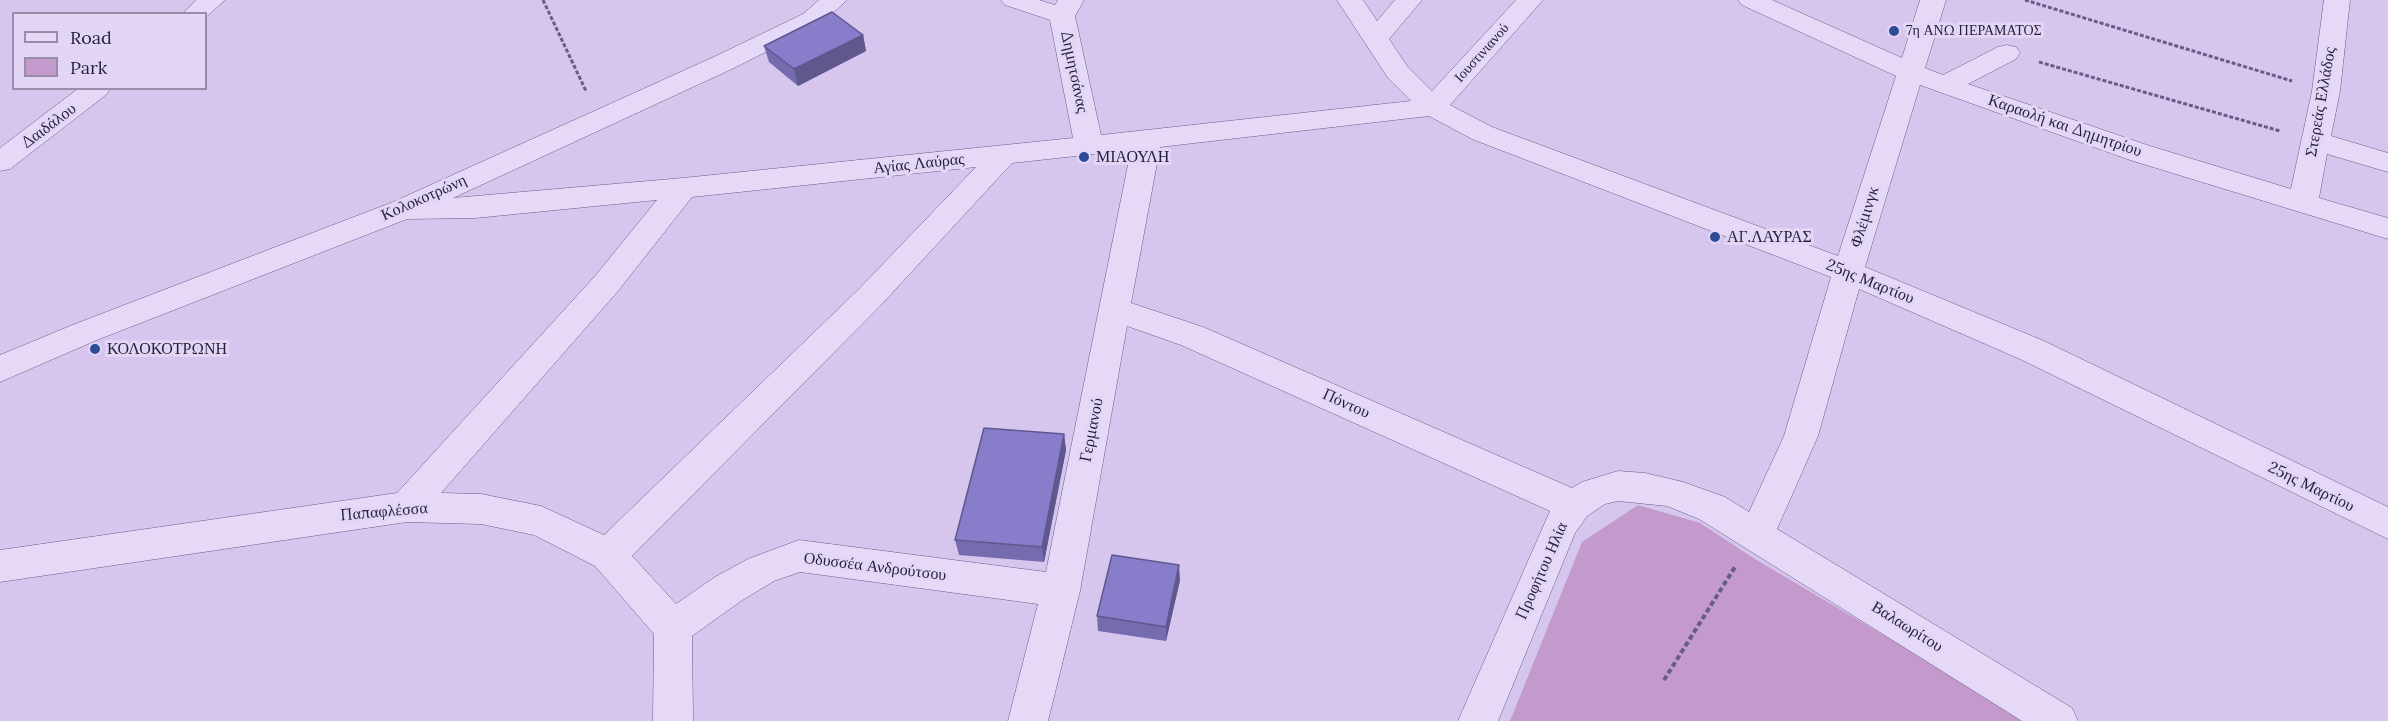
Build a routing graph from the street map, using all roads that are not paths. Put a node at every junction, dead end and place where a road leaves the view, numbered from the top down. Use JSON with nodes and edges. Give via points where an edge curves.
{"nodes":[{"id":1,"x":212,"y":0,"type":"edge"},
{"id":2,"x":834,"y":0,"type":"edge"},
{"id":3,"x":1014,"y":0,"type":"edge"},
{"id":4,"x":1350,"y":0,"type":"edge"},
{"id":5,"x":1409,"y":0,"type":"edge"},
{"id":6,"x":1530,"y":0,"type":"edge"},
{"id":7,"x":1750,"y":0,"type":"edge"},
{"id":8,"x":1932,"y":0,"type":"edge"},
{"id":9,"x":2337,"y":0,"type":"edge"},
{"id":10,"x":1067,"y":8,"type":"edge"},
{"id":11,"x":197,"y":12,"type":"edge"},
{"id":12,"x":1376,"y":38,"type":"junction"},
{"id":13,"x":2007,"y":53,"type":"road end"},
{"id":14,"x":1910,"y":72,"type":"junction"},
{"id":15,"x":1945,"y":85,"type":"junction"},
{"id":16,"x":94,"y":90,"type":"edge"},
{"id":17,"x":1433,"y":107,"type":"junction"},
{"id":18,"x":1147,"y":138,"type":"junction"},
{"id":19,"x":2315,"y":141,"type":"junction"},
{"id":20,"x":1089,"y":146,"type":"junction"},
{"id":21,"x":1004,"y":155,"type":"junction"},
{"id":22,"x":0,"y":162,"type":"edge"},
{"id":23,"x":2388,"y":163,"type":"edge"},
{"id":24,"x":683,"y":188,"type":"junction"},
{"id":25,"x":2303,"y":203,"type":"junction"},
{"id":26,"x":404,"y":208,"type":"junction"},
{"id":27,"x":2388,"y":229,"type":"edge"},
{"id":28,"x":1848,"y":272,"type":"junction"},
{"id":29,"x":1115,"y":310,"type":"junction"},
{"id":30,"x":0,"y":369,"type":"edge"},
{"id":31,"x":1575,"y":505,"type":"junction"},
{"id":32,"x":406,"y":507,"type":"junction"},
{"id":33,"x":2388,"y":524,"type":"edge"},
{"id":34,"x":1757,"y":533,"type":"junction"},
{"id":35,"x":608,"y":555,"type":"junction"},
{"id":36,"x":0,"y":566,"type":"edge"},
{"id":37,"x":1060,"y":591,"type":"junction"},
{"id":38,"x":673,"y":628,"type":"junction"},
{"id":39,"x":673,"y":721,"type":"edge"},
{"id":40,"x":1028,"y":721,"type":"edge"},
{"id":41,"x":1478,"y":721,"type":"edge"},
{"id":42,"x":2058,"y":721,"type":"edge"}],
"edges":[{"from":1,"to":11,"type":"street"},
{"from":2,"to":26,"type":"street","name":"Κολοκοτρώνη","via":[[812,19],[725,62]]},
{"from":3,"to":10,"type":"street"},
{"from":4,"to":12,"type":"street","name":"25ης Μαρτίου"},
{"from":5,"to":12,"type":"street"},
{"from":6,"to":17,"type":"street","name":"Ιουστινιανού"},
{"from":7,"to":14,"type":"street","name":"Καραολή και Δημητρίου"},
{"from":8,"to":14,"type":"street","name":"Φλέμινγκ"},
{"from":9,"to":19,"type":"street","name":"Στερεάς Ελλάδος","via":[[2326,91]]},
{"from":10,"to":20,"type":"street","name":"Δημητσάνας"},
{"from":12,"to":17,"type":"street","name":"25ης Μαρτίου","via":[[1397,72]]},
{"from":13,"to":15,"type":"street"},
{"from":14,"to":15,"type":"street","name":"Καραολή και Δημητρίου"},
{"from":14,"to":28,"type":"street","name":"Φλέμινγκ"},
{"from":15,"to":25,"type":"street","name":"Καραολή και Δημητρίου","via":[[2140,153]]},
{"from":16,"to":22,"type":"street","name":"Δαιδάλου"},
{"from":17,"to":18,"type":"street","name":"Αγίας Λαύρας"},
{"from":17,"to":28,"type":"street","name":"25ης Μαρτίου","via":[[1482,133]]},
{"from":18,"to":20,"type":"street","name":"Αγίας Λαύρας"},
{"from":18,"to":29,"type":"street","name":"Γερμανού"},
{"from":19,"to":23,"type":"street"},
{"from":19,"to":25,"type":"street","name":"Στερεάς Ελλάδος"},
{"from":20,"to":21,"type":"street","name":"Αγίας Λαύρας"},
{"from":21,"to":24,"type":"street","name":"Αγίας Λαύρας"},
{"from":21,"to":35,"type":"street","via":[[870,297]]},
{"from":24,"to":26,"type":"street","name":"Αγίας Λαύρας","via":[[475,208]]},
{"from":24,"to":32,"type":"street","via":[[607,283]]},
{"from":25,"to":27,"type":"street","name":"Καραολή και Δημητρίου"},
{"from":26,"to":30,"type":"street","name":"Κολοκοτρώνη"},
{"from":28,"to":33,"type":"street","name":"25ης Μαρτίου","via":[[2032,350]]},
{"from":28,"to":34,"type":"street","name":"Φλέμινγκ","via":[[1801,436]]},
{"from":29,"to":31,"type":"street","name":"Πόντου","via":[[1192,336]]},
{"from":29,"to":37,"type":"street","name":"Γερμανού"},
{"from":31,"to":34,"type":"street","name":"Προφήτου Ηλία","via":[[1595,492],[1618,486],[1645,488],[1697,501]]},
{"from":31,"to":41,"type":"street","name":"Προφήτου Ηλία","via":[[1560,526]]},
{"from":32,"to":35,"type":"street","name":"Παπαφλέσσα","via":[[481,508],[541,521]]},
{"from":32,"to":36,"type":"street","name":"Παπαφλέσσα"},
{"from":34,"to":42,"type":"street","name":"Βαλαωρίτου"},
{"from":35,"to":38,"type":"street","name":"Παπαφλέσσα"},
{"from":37,"to":38,"type":"street","name":"Οδυσσέα Ανδρούτσου","via":[[799,556],[761,570]]},
{"from":37,"to":40,"type":"street","name":"Γερμανού"},
{"from":38,"to":39,"type":"street"}]}
